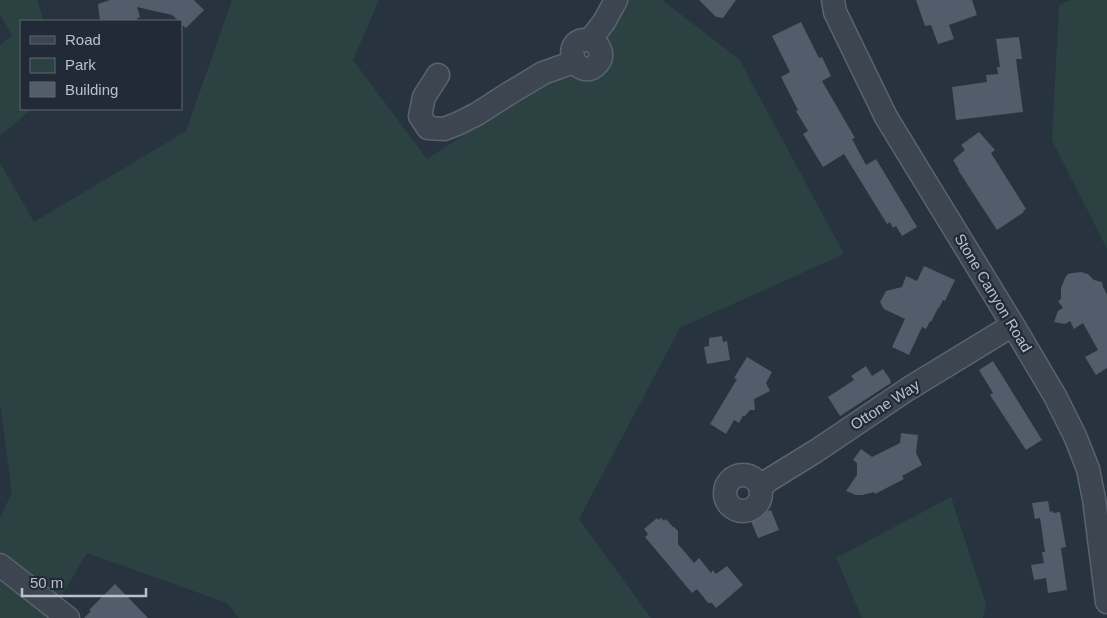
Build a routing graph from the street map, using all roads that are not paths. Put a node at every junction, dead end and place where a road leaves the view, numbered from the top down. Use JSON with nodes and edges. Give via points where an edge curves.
{"nodes":[{"id":1,"x":616,"y":0,"type":"edge"},
{"id":2,"x":833,"y":0,"type":"edge"},
{"id":3,"x":438,"y":75,"type":"dead end"},
{"id":4,"x":1013,"y":325,"type":"junction"},
{"id":5,"x":760,"y":488,"type":"dead end"},
{"id":6,"x":0,"y":565,"type":"edge"},
{"id":7,"x":1107,"y":602,"type":"edge"},
{"id":8,"x":68,"y":618,"type":"edge"}],
"edges":[{"from":1,"to":3,"type":"street","via":[[590,40],[580,41],[572,50],[574,62],[543,74],[444,129],[428,128],[420,116],[424,97]]},
{"from":2,"to":4,"type":"street","name":"Stone Canyon Road","via":[[886,117]]},
{"from":4,"to":5,"type":"street","name":"Ottone Way","via":[[908,389]]},
{"from":4,"to":7,"type":"street","name":"Stone Canyon Road","via":[[1055,396],[1088,469]]},
{"from":6,"to":8,"type":"street"}]}
